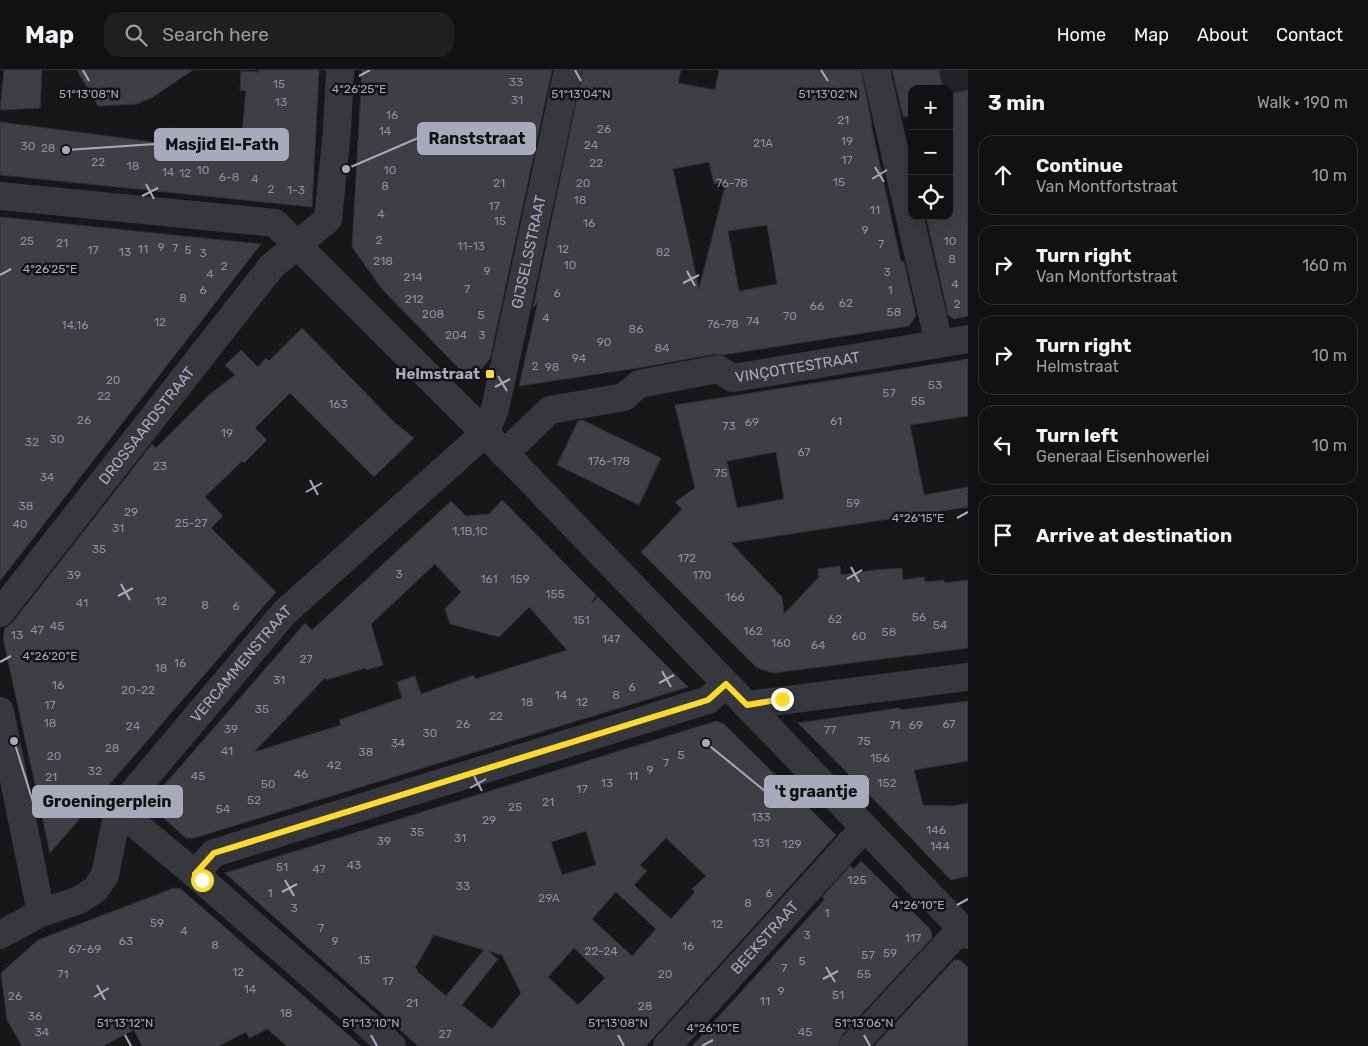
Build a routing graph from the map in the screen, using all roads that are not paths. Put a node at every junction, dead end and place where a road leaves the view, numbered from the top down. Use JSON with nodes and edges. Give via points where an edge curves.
{"nodes":[{"id":1,"x":340,"y":70,"type":"edge"},
{"id":2,"x":568,"y":70,"type":"edge"},
{"id":3,"x":876,"y":70,"type":"edge"},
{"id":4,"x":0,"y":196,"type":"edge"},
{"id":5,"x":298,"y":244,"type":"junction"},
{"id":6,"x":968,"y":339,"type":"edge"},
{"id":7,"x":939,"y":344,"type":"junction"},
{"id":8,"x":485,"y":433,"type":"junction"},
{"id":9,"x":504,"y":454,"type":"junction"},
{"id":10,"x":0,"y":613,"type":"edge"},
{"id":11,"x":968,"y":677,"type":"edge"},
{"id":12,"x":726,"y":684,"type":"junction"},
{"id":13,"x":747,"y":705,"type":"junction"},
{"id":14,"x":0,"y":711,"type":"edge"},
{"id":15,"x":118,"y":810,"type":"junction"},
{"id":16,"x":864,"y":828,"type":"junction"},
{"id":17,"x":195,"y":874,"type":"junction"},
{"id":18,"x":41,"y":913,"type":"junction"},
{"id":19,"x":965,"y":932,"type":"edge"},
{"id":20,"x":0,"y":935,"type":"edge"},
{"id":21,"x":392,"y":1046,"type":"edge"},
{"id":22,"x":667,"y":1046,"type":"edge"},
{"id":23,"x":852,"y":1046,"type":"edge"}],
"edges":[{"from":1,"to":5,"type":"street","name":"DROSSAARDSTRAAT","via":[[328,219]]},
{"from":2,"to":8,"type":"street","name":"GIJSELSSTRAAT","via":[[495,409]]},
{"from":3,"to":7,"type":"street"},
{"from":4,"to":5,"type":"street","via":[[275,223]]},
{"from":5,"to":8,"type":"street"},
{"from":5,"to":10,"type":"street","name":"DROSSAARDSTRAAT","via":[[271,267]]},
{"from":6,"to":7,"type":"street","name":"VINÇOTTESTRAAT"},
{"from":7,"to":9,"type":"street","name":"VINÇOTTESTRAAT","via":[[734,378],[718,369],[639,384],[624,397],[550,410]]},
{"from":8,"to":9,"type":"street"},
{"from":8,"to":15,"type":"street","name":"VERCAMMENSTRAAT","via":[[284,613]]},
{"from":9,"to":12,"type":"street"},
{"from":11,"to":13,"type":"street"},
{"from":12,"to":13,"type":"street"},
{"from":12,"to":17,"type":"street","via":[[708,700],[214,853]]},
{"from":13,"to":16,"type":"street"},
{"from":14,"to":18,"type":"street"},
{"from":15,"to":17,"type":"street"},
{"from":15,"to":18,"type":"street","name":"VERCAMMENSTRAAT","via":[[105,875],[95,890],[80,900]]},
{"from":16,"to":19,"type":"street"},
{"from":16,"to":22,"type":"street","name":"BEEKSTRAAT"},
{"from":17,"to":21,"type":"street"},
{"from":18,"to":20,"type":"street","name":"VERCAMMENSTRAAT"},
{"from":19,"to":23,"type":"street"}]}
